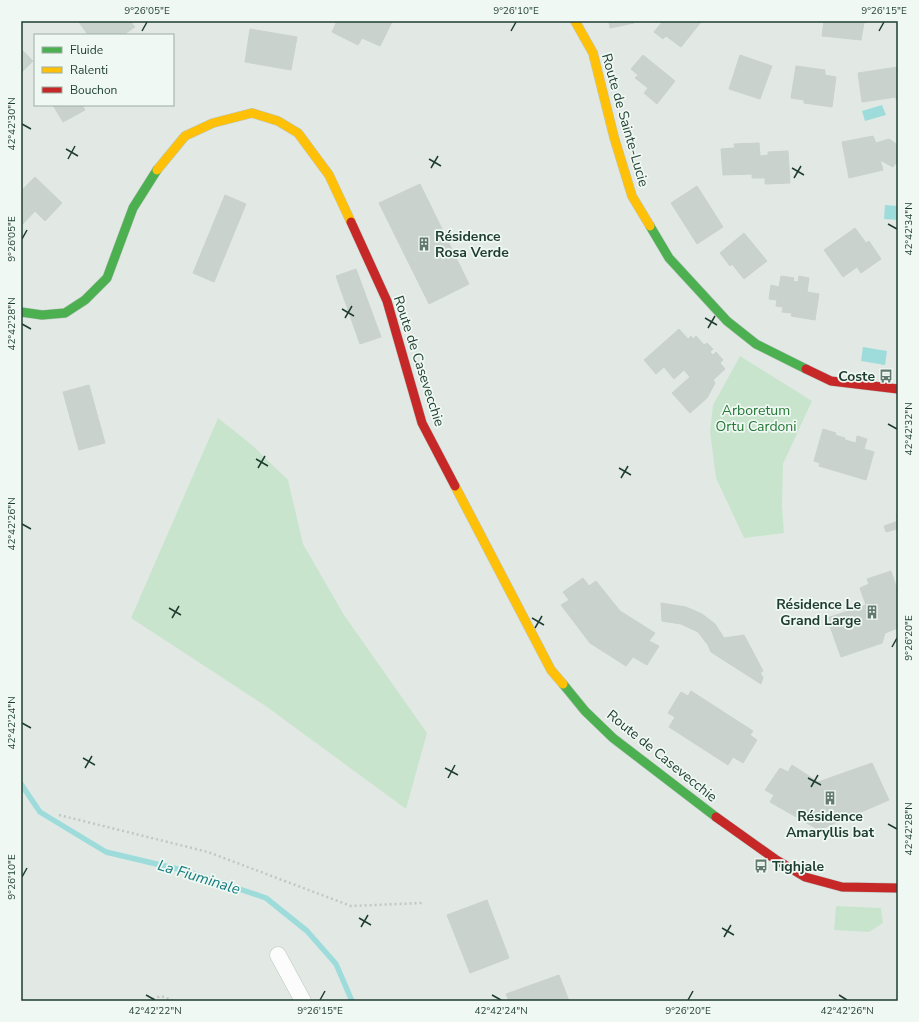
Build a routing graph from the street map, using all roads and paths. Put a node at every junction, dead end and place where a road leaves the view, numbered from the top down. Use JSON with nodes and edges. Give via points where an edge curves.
{"nodes":[{"id":1,"x":575,"y":21,"type":"edge"},
{"id":2,"x":21,"y":312,"type":"edge"},
{"id":3,"x":898,"y":389,"type":"edge"},
{"id":4,"x":60,"y":815,"type":"dead end"},
{"id":5,"x":898,"y":888,"type":"edge"},
{"id":6,"x":422,"y":903,"type":"dead end"},
{"id":7,"x":278,"y":954,"type":"dead end"},
{"id":8,"x":148,"y":1001,"type":"edge"},
{"id":9,"x":174,"y":1001,"type":"edge"},
{"id":10,"x":304,"y":1001,"type":"edge"}],
"edges":[{"from":1,"to":3,"type":"street","name":"Route de Sainte-Lucie","via":[[593,53],[632,196],[669,258],[727,321],[756,344],[831,381]]},
{"from":2,"to":5,"type":"street","name":"Route de Casevecchie","via":[[42,315],[65,313],[85,300],[106,278],[133,208],[156,172],[185,136],[213,123],[252,113],[278,121],[298,133],[329,176],[387,301],[422,423],[551,670],[585,711],[613,738],[775,859],[805,877],[842,888]]},
{"from":4,"to":6,"type":"path","via":[[208,852],[350,906]]},
{"from":7,"to":10,"type":"street"},
{"from":8,"to":9,"type":"path","via":[[161,996]]}]}
